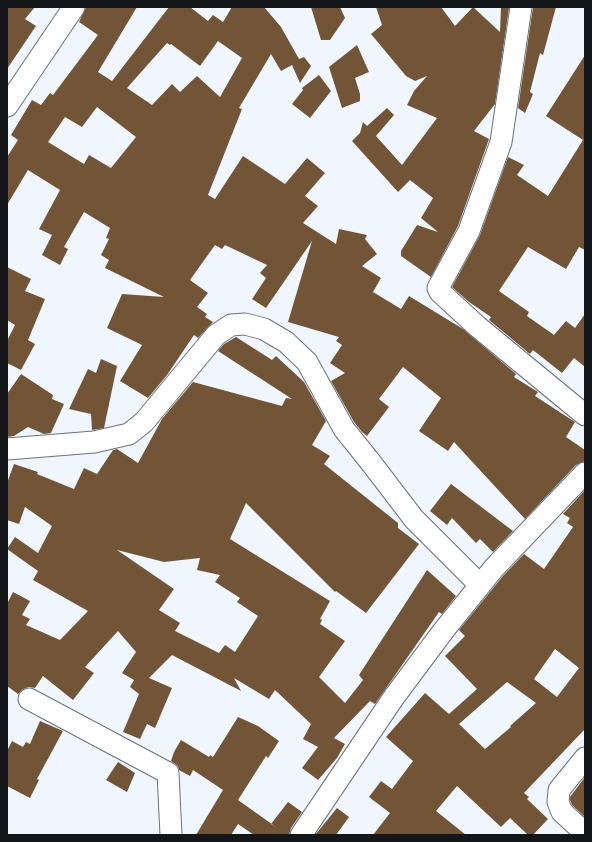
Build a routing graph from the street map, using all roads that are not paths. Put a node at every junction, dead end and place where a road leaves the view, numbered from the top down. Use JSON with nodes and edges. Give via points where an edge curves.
{"nodes":[{"id":1,"x":74,"y":7,"type":"edge"},
{"id":2,"x":521,"y":7,"type":"edge"},
{"id":3,"x":7,"y":106,"type":"edge"},
{"id":4,"x":585,"y":414,"type":"edge"},
{"id":5,"x":7,"y":449,"type":"edge"},
{"id":6,"x":585,"y":473,"type":"edge"},
{"id":7,"x":480,"y":585,"type":"junction"},
{"id":8,"x":29,"y":699,"type":"dead end"},
{"id":9,"x":585,"y":758,"type":"edge"},
{"id":10,"x":585,"y":833,"type":"edge"},
{"id":11,"x":171,"y":835,"type":"edge"},
{"id":12,"x":301,"y":835,"type":"edge"}],
"edges":[{"from":1,"to":3,"type":"street"},
{"from":2,"to":4,"type":"street","via":[[501,142],[468,231],[438,288],[478,327]]},
{"from":5,"to":7,"type":"street","via":[[94,442],[129,434],[144,422],[216,335],[231,325],[245,324],[264,329],[286,342],[307,362],[344,429],[414,519]]},
{"from":6,"to":7,"type":"street"},
{"from":7,"to":12,"type":"street","via":[[394,697]]},
{"from":8,"to":11,"type":"street","via":[[168,773]]},
{"from":9,"to":10,"type":"street","via":[[559,790],[558,802],[562,812]]}]}
